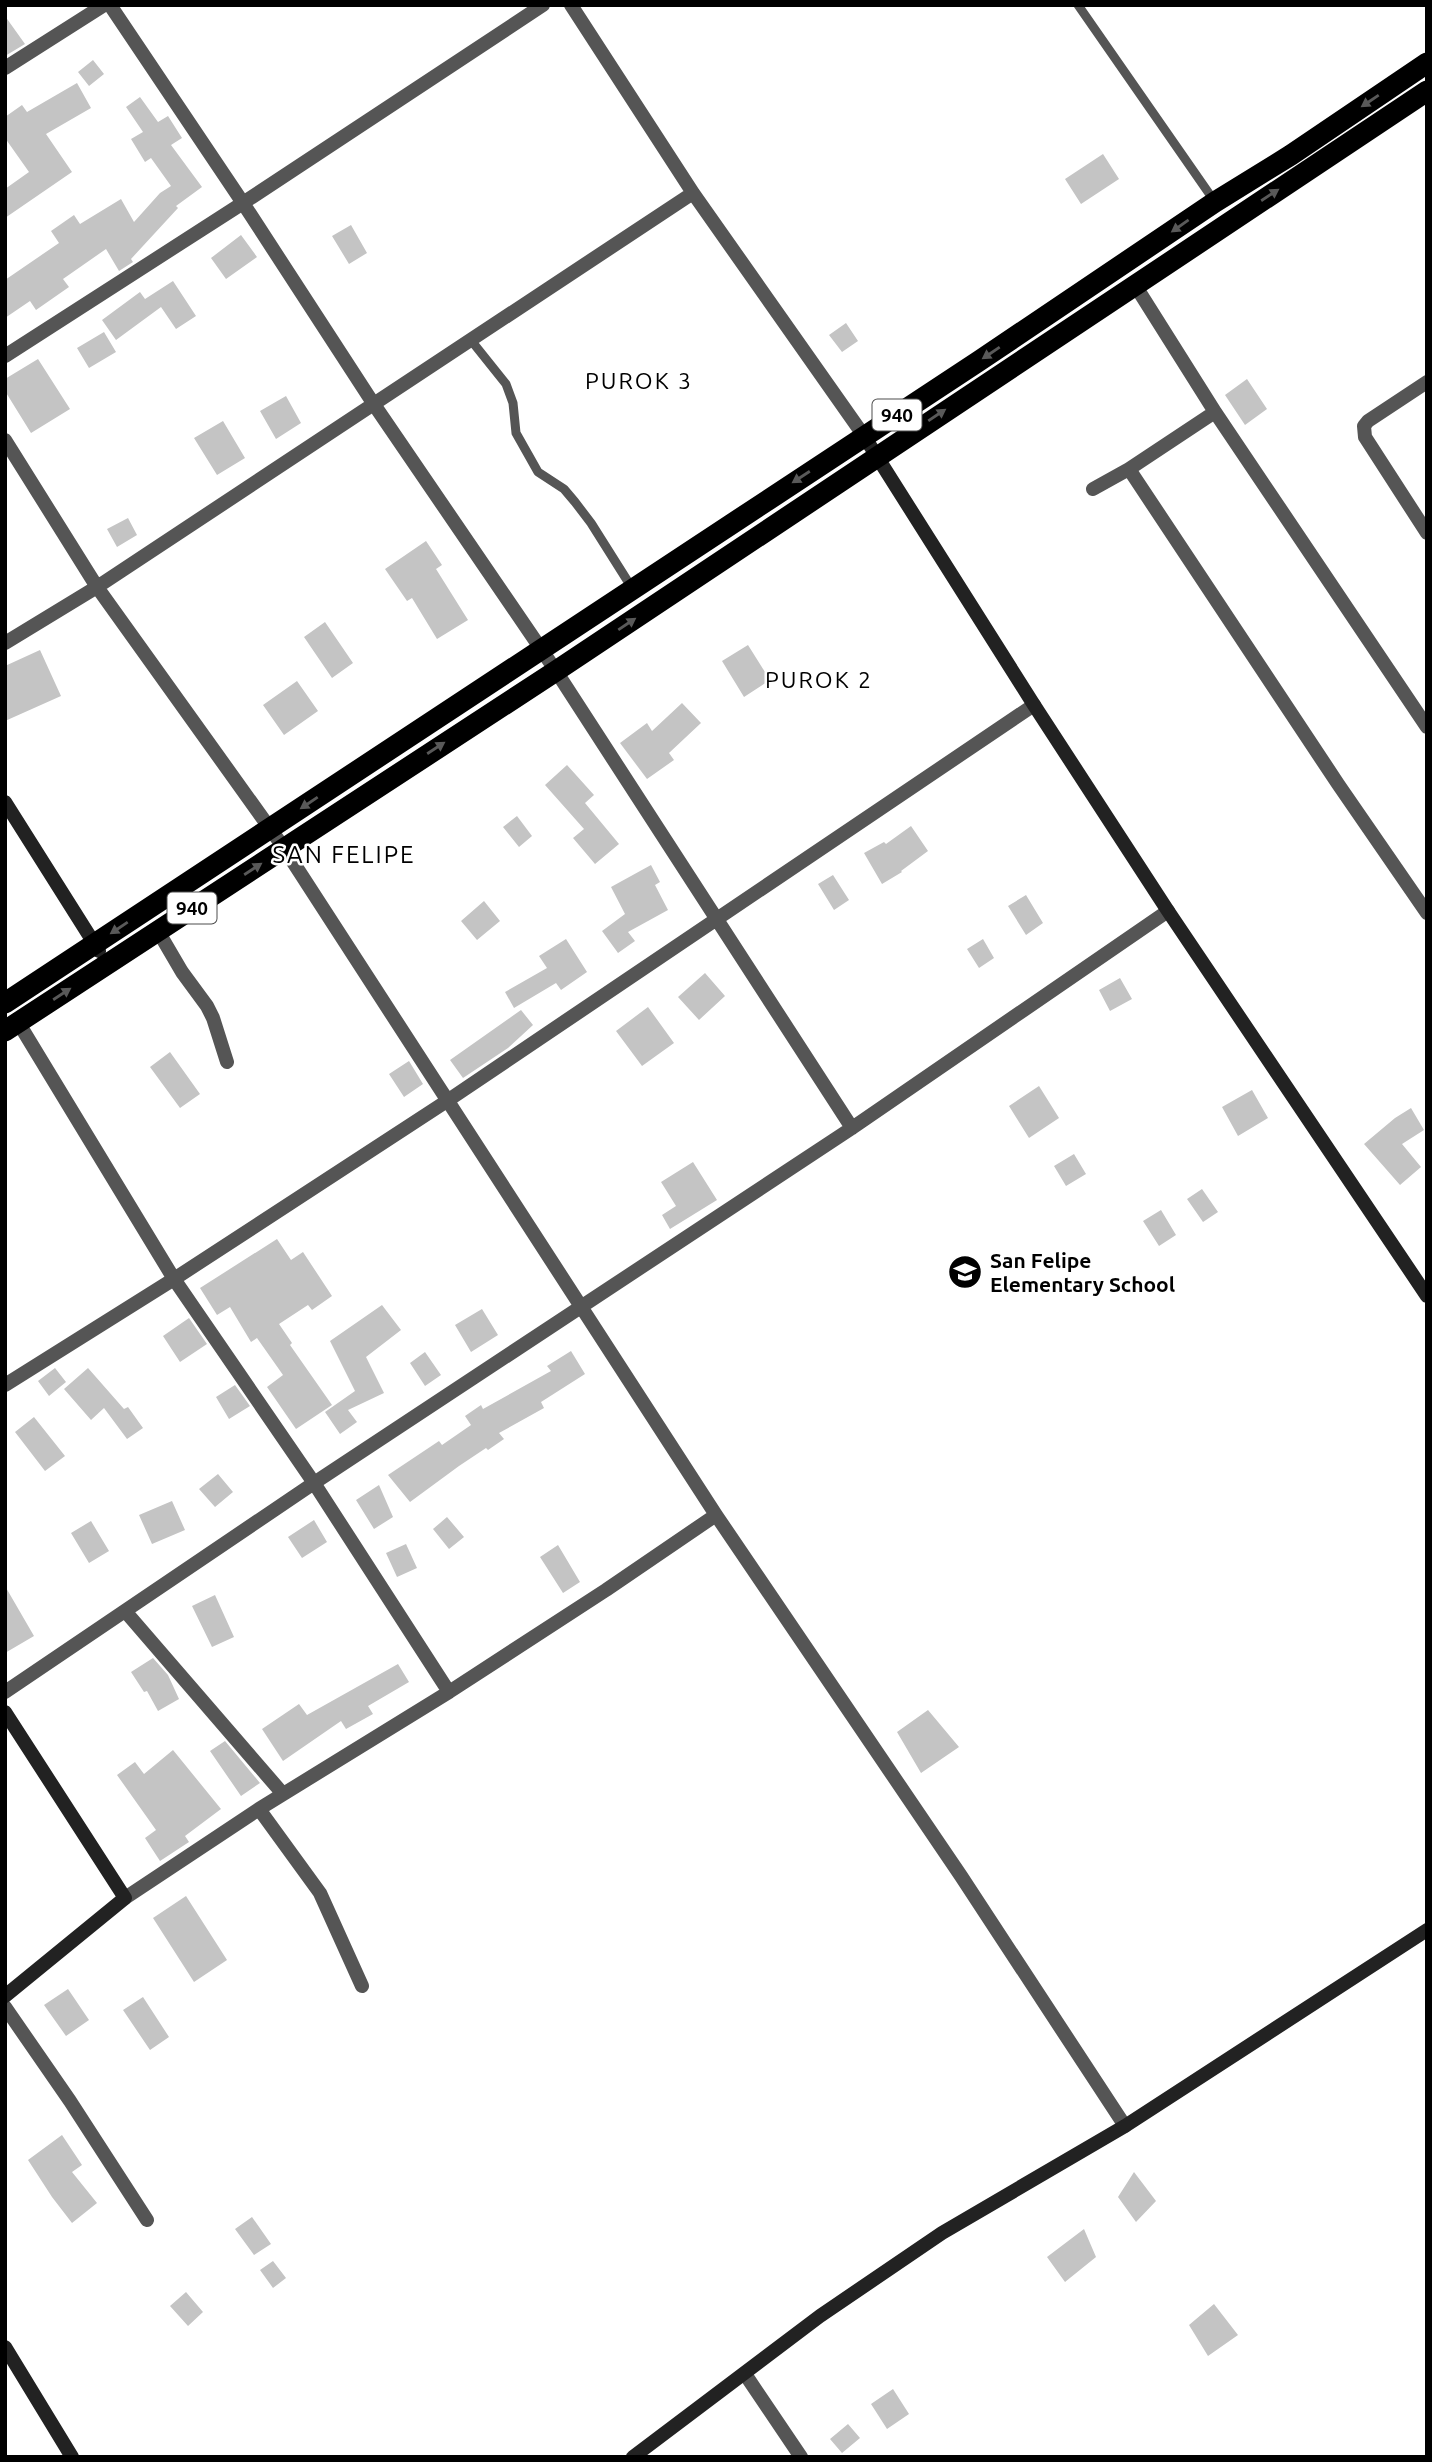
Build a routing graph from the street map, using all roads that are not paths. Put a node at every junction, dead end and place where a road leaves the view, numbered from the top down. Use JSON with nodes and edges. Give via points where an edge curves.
{"nodes":[{"id":1,"x":104,"y":5,"type":"edge"},
{"id":2,"x":110,"y":5,"type":"edge"},
{"id":3,"x":543,"y":5,"type":"edge"},
{"id":4,"x":571,"y":5,"type":"edge"},
{"id":5,"x":1078,"y":5,"type":"edge"},
{"id":6,"x":1427,"y":63,"type":"edge"},
{"id":7,"x":5,"y":68,"type":"edge"},
{"id":8,"x":1427,"y":91,"type":"edge"},
{"id":9,"x":693,"y":192,"type":"junction"},
{"id":10,"x":1215,"y":202,"type":"junction"},
{"id":11,"x":243,"y":203,"type":"junction"},
{"id":12,"x":1135,"y":285,"type":"junction"},
{"id":13,"x":470,"y":339,"type":"junction"},
{"id":14,"x":5,"y":356,"type":"edge"},
{"id":15,"x":1427,"y":382,"type":"edge"},
{"id":16,"x":373,"y":403,"type":"junction"},
{"id":17,"x":1215,"y":412,"type":"junction"},
{"id":18,"x":864,"y":436,"type":"junction"},
{"id":19,"x":5,"y":440,"type":"edge"},
{"id":20,"x":877,"y":455,"type":"junction"},
{"id":21,"x":1129,"y":468,"type":"junction"},
{"id":22,"x":1093,"y":489,"type":"dead end"},
{"id":23,"x":1427,"y":533,"type":"edge"},
{"id":24,"x":97,"y":587,"type":"junction"},
{"id":25,"x":632,"y":588,"type":"junction"},
{"id":26,"x":5,"y":643,"type":"edge"},
{"id":27,"x":541,"y":650,"type":"junction"},
{"id":28,"x":556,"y":671,"type":"junction"},
{"id":29,"x":1034,"y":705,"type":"junction"},
{"id":30,"x":1427,"y":727,"type":"edge"},
{"id":31,"x":5,"y":802,"type":"edge"},
{"id":32,"x":271,"y":829,"type":"junction"},
{"id":33,"x":284,"y":848,"type":"junction"},
{"id":34,"x":1168,"y":911,"type":"junction"},
{"id":35,"x":1427,"y":913,"type":"edge"},
{"id":36,"x":717,"y":919,"type":"junction"},
{"id":37,"x":158,"y":931,"type":"junction"},
{"id":38,"x":95,"y":944,"type":"junction"},
{"id":39,"x":107,"y":965,"type":"junction"},
{"id":40,"x":5,"y":1003,"type":"edge"},
{"id":41,"x":12,"y":1027,"type":"edge"},
{"id":42,"x":227,"y":1062,"type":"dead end"},
{"id":43,"x":447,"y":1101,"type":"junction"},
{"id":44,"x":852,"y":1128,"type":"junction"},
{"id":45,"x":174,"y":1279,"type":"junction"},
{"id":46,"x":1427,"y":1296,"type":"edge"},
{"id":47,"x":583,"y":1306,"type":"junction"},
{"id":48,"x":5,"y":1385,"type":"edge"},
{"id":49,"x":314,"y":1483,"type":"junction"},
{"id":50,"x":716,"y":1515,"type":"junction"},
{"id":51,"x":125,"y":1611,"type":"junction"},
{"id":52,"x":5,"y":1692,"type":"edge"},
{"id":53,"x":449,"y":1692,"type":"junction"},
{"id":54,"x":5,"y":1712,"type":"edge"},
{"id":55,"x":283,"y":1794,"type":"junction"},
{"id":56,"x":259,"y":1809,"type":"junction"},
{"id":57,"x":125,"y":1898,"type":"junction"},
{"id":58,"x":1427,"y":1930,"type":"edge"},
{"id":59,"x":362,"y":1986,"type":"dead end"},
{"id":60,"x":5,"y":1996,"type":"edge"},
{"id":61,"x":5,"y":2007,"type":"edge"},
{"id":62,"x":1125,"y":2126,"type":"junction"},
{"id":63,"x":147,"y":2220,"type":"dead end"},
{"id":64,"x":5,"y":2347,"type":"edge"},
{"id":65,"x":745,"y":2374,"type":"junction"},
{"id":66,"x":72,"y":2457,"type":"edge"},
{"id":67,"x":633,"y":2457,"type":"edge"},
{"id":68,"x":801,"y":2457,"type":"edge"}],
"edges":[{"from":1,"to":7,"type":"street"},
{"from":2,"to":11,"type":"street"},
{"from":3,"to":11,"type":"street"},
{"from":4,"to":9,"type":"street"},
{"from":5,"to":10,"type":"lane"},
{"from":6,"to":10,"type":"highway","number":"940","one_way":true},
{"from":12,"to":8,"type":"highway","number":"940","one_way":true},
{"from":9,"to":13,"type":"street"},
{"from":9,"to":18,"type":"street"},
{"from":10,"to":18,"type":"highway","number":"940","one_way":true},
{"from":11,"to":14,"type":"street"},
{"from":11,"to":16,"type":"street"},
{"from":12,"to":17,"type":"street"},
{"from":20,"to":12,"type":"highway","number":"940","one_way":true},
{"from":13,"to":16,"type":"street"},
{"from":13,"to":25,"type":"lane","via":[[506,384],[516,433],[532,463],[575,502]]},
{"from":15,"to":23,"type":"street","via":[[1364,426],[1365,437]]},
{"from":16,"to":24,"type":"street"},
{"from":16,"to":27,"type":"street"},
{"from":17,"to":21,"type":"street"},
{"from":17,"to":30,"type":"street"},
{"from":18,"to":20,"type":"street"},
{"from":18,"to":25,"type":"highway","number":"940","one_way":true},
{"from":19,"to":24,"type":"street"},
{"from":28,"to":20,"type":"highway","number":"940","one_way":true},
{"from":20,"to":29,"type":"street"},
{"from":21,"to":22,"type":"street"},
{"from":21,"to":35,"type":"street"},
{"from":24,"to":26,"type":"street"},
{"from":24,"to":32,"type":"street"},
{"from":25,"to":27,"type":"highway","number":"940"},
{"from":27,"to":28,"type":"street"},
{"from":27,"to":32,"type":"highway","number":"940","one_way":true},
{"from":33,"to":28,"type":"highway","number":"940","one_way":true},
{"from":28,"to":36,"type":"street"},
{"from":29,"to":34,"type":"street"},
{"from":29,"to":36,"type":"street"},
{"from":31,"to":38,"type":"street"},
{"from":32,"to":33,"type":"street"},
{"from":32,"to":38,"type":"highway","number":"940","one_way":true},
{"from":37,"to":33,"type":"highway","number":"940","one_way":true},
{"from":33,"to":43,"type":"street"},
{"from":34,"to":44,"type":"street"},
{"from":34,"to":46,"type":"street"},
{"from":36,"to":43,"type":"street"},
{"from":36,"to":44,"type":"street"},
{"from":37,"to":39,"type":"highway","number":"940"},
{"from":37,"to":42,"type":"street","via":[[214,1018]]},
{"from":38,"to":39,"type":"street"},
{"from":38,"to":40,"type":"highway","number":"940"},
{"from":41,"to":39,"type":"highway","number":"940","one_way":true},
{"from":41,"to":45,"type":"street"},
{"from":43,"to":45,"type":"street"},
{"from":43,"to":47,"type":"street"},
{"from":44,"to":47,"type":"street"},
{"from":45,"to":48,"type":"street"},
{"from":45,"to":49,"type":"street"},
{"from":47,"to":49,"type":"street"},
{"from":47,"to":50,"type":"street"},
{"from":49,"to":51,"type":"street"},
{"from":49,"to":53,"type":"street"},
{"from":50,"to":53,"type":"street"},
{"from":50,"to":62,"type":"street"},
{"from":51,"to":52,"type":"street"},
{"from":51,"to":55,"type":"street"},
{"from":53,"to":55,"type":"street"},
{"from":54,"to":57,"type":"street"},
{"from":55,"to":56,"type":"street"},
{"from":56,"to":57,"type":"street"},
{"from":56,"to":59,"type":"street","via":[[320,1893]]},
{"from":57,"to":60,"type":"street"},
{"from":58,"to":62,"type":"street"},
{"from":61,"to":63,"type":"street"},
{"from":62,"to":65,"type":"street","via":[[942,2233],[820,2316]]},
{"from":64,"to":66,"type":"street"},
{"from":65,"to":67,"type":"street"},
{"from":65,"to":68,"type":"street"}]}
